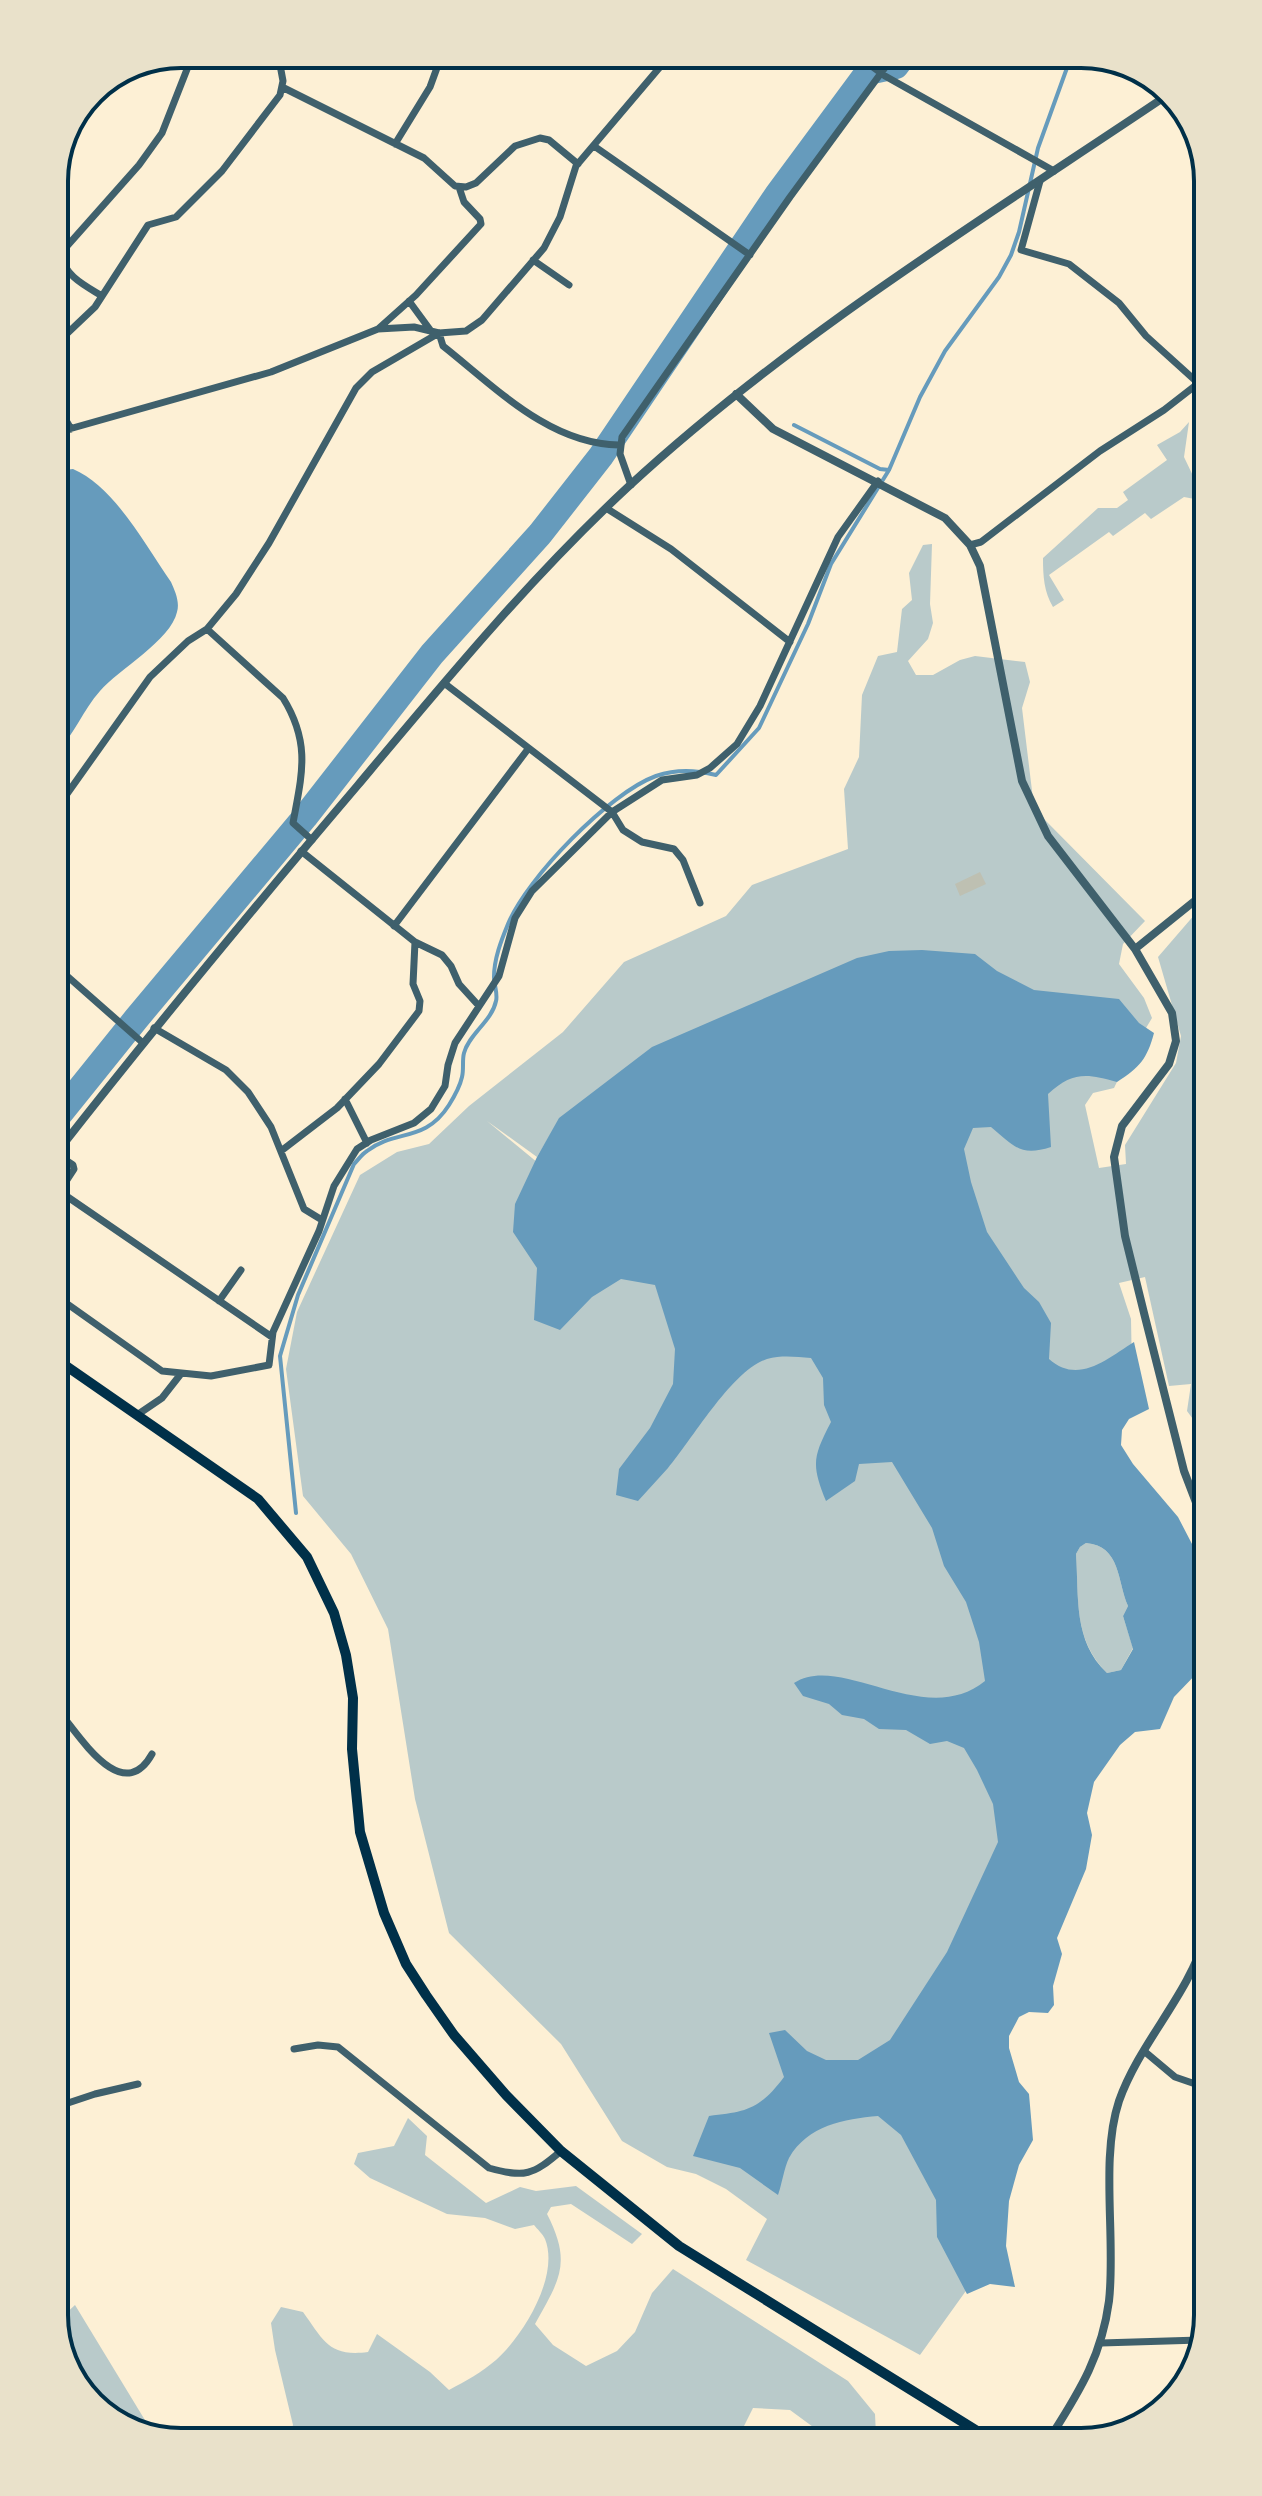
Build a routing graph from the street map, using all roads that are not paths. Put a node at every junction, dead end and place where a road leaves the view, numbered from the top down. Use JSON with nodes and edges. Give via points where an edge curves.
{"nodes":[{"id":1,"x":188,"y":68,"type":"edge"},
{"id":2,"x":280,"y":68,"type":"edge"},
{"id":3,"x":437,"y":68,"type":"edge"},
{"id":4,"x":659,"y":68,"type":"edge"},
{"id":5,"x":874,"y":68,"type":"edge"},
{"id":6,"x":885,"y":68,"type":"edge"},
{"id":7,"x":881,"y":73,"type":"junction"},
{"id":8,"x":282,"y":87,"type":"junction"},
{"id":9,"x":1160,"y":100,"type":"edge"},
{"id":10,"x":395,"y":144,"type":"junction"},
{"id":11,"x":594,"y":146,"type":"junction"},
{"id":12,"x":578,"y":164,"type":"junction"},
{"id":13,"x":1054,"y":171,"type":"junction"},
{"id":14,"x":1040,"y":181,"type":"junction"},
{"id":15,"x":459,"y":187,"type":"junction"},
{"id":16,"x":68,"y":245,"type":"edge"},
{"id":17,"x":750,"y":255,"type":"junction"},
{"id":18,"x":533,"y":260,"type":"junction"},
{"id":19,"x":68,"y":271,"type":"edge"},
{"id":20,"x":569,"y":285,"type":"dead end"},
{"id":21,"x":102,"y":296,"type":"junction"},
{"id":22,"x":409,"y":301,"type":"junction"},
{"id":23,"x":378,"y":329,"type":"junction"},
{"id":24,"x":435,"y":332,"type":"junction"},
{"id":25,"x":68,"y":333,"type":"edge"},
{"id":26,"x":1194,"y":379,"type":"edge"},
{"id":27,"x":1194,"y":387,"type":"edge"},
{"id":28,"x":736,"y":394,"type":"junction"},
{"id":29,"x":68,"y":424,"type":"edge"},
{"id":30,"x":71,"y":429,"type":"junction"},
{"id":31,"x":68,"y":430,"type":"edge"},
{"id":32,"x":619,"y":445,"type":"junction"},
{"id":33,"x":878,"y":481,"type":"junction"},
{"id":34,"x":631,"y":485,"type":"junction"},
{"id":35,"x":606,"y":508,"type":"junction"},
{"id":36,"x":970,"y":545,"type":"junction"},
{"id":37,"x":207,"y":629,"type":"junction"},
{"id":38,"x":790,"y":642,"type":"junction"},
{"id":39,"x":444,"y":683,"type":"junction"},
{"id":40,"x":528,"y":749,"type":"junction"},
{"id":41,"x":68,"y":793,"type":"edge"},
{"id":42,"x":612,"y":812,"type":"junction"},
{"id":43,"x":308,"y":837,"type":"junction"},
{"id":44,"x":301,"y":851,"type":"junction"},
{"id":45,"x":1194,"y":901,"type":"edge"},
{"id":46,"x":700,"y":903,"type":"dead end"},
{"id":47,"x":394,"y":926,"type":"junction"},
{"id":48,"x":415,"y":942,"type":"junction"},
{"id":49,"x":1135,"y":949,"type":"junction"},
{"id":50,"x":68,"y":977,"type":"edge"},
{"id":51,"x":479,"y":1006,"type":"junction"},
{"id":52,"x":154,"y":1028,"type":"junction"},
{"id":53,"x":143,"y":1043,"type":"junction"},
{"id":54,"x":345,"y":1099,"type":"junction"},
{"id":55,"x":68,"y":1140,"type":"edge"},
{"id":56,"x":367,"y":1143,"type":"junction"},
{"id":57,"x":281,"y":1151,"type":"junction"},
{"id":58,"x":68,"y":1161,"type":"edge"},
{"id":59,"x":68,"y":1178,"type":"edge"},
{"id":60,"x":68,"y":1198,"type":"edge"},
{"id":61,"x":322,"y":1220,"type":"junction"},
{"id":62,"x":241,"y":1270,"type":"dead end"},
{"id":63,"x":219,"y":1301,"type":"junction"},
{"id":64,"x":68,"y":1304,"type":"edge"},
{"id":65,"x":272,"y":1337,"type":"junction"},
{"id":66,"x":68,"y":1367,"type":"edge"},
{"id":67,"x":180,"y":1375,"type":"junction"},
{"id":68,"x":137,"y":1415,"type":"junction"},
{"id":69,"x":1194,"y":1497,"type":"edge"},
{"id":70,"x":68,"y":1722,"type":"edge"},
{"id":71,"x":152,"y":1754,"type":"dead end"},
{"id":72,"x":1194,"y":1962,"type":"edge"},
{"id":73,"x":294,"y":2049,"type":"dead end"},
{"id":74,"x":1144,"y":2051,"type":"junction"},
{"id":75,"x":138,"y":2084,"type":"dead end"},
{"id":76,"x":1194,"y":2084,"type":"edge"},
{"id":77,"x":68,"y":2103,"type":"edge"},
{"id":78,"x":561,"y":2151,"type":"junction"},
{"id":79,"x":1191,"y":2340,"type":"edge"},
{"id":80,"x":1101,"y":2343,"type":"junction"},
{"id":81,"x":972,"y":2428,"type":"edge"},
{"id":82,"x":1056,"y":2428,"type":"edge"}],
"edges":[{"from":1,"to":16,"type":"street","via":[[162,133]]},
{"from":2,"to":8,"type":"street"},
{"from":3,"to":10,"type":"street"},
{"from":4,"to":11,"type":"street"},
{"from":5,"to":7,"type":"street"},
{"from":6,"to":7,"type":"street"},
{"from":7,"to":13,"type":"street"},
{"from":7,"to":17,"type":"street"},
{"from":8,"to":10,"type":"street"},
{"from":8,"to":21,"type":"street","via":[[222,171],[176,217],[148,225]]},
{"from":9,"to":13,"type":"street"},
{"from":10,"to":15,"type":"street","via":[[424,158]]},
{"from":11,"to":12,"type":"street"},
{"from":11,"to":17,"type":"street"},
{"from":12,"to":15,"type":"street","via":[[540,138],[515,146],[476,183]]},
{"from":12,"to":18,"type":"street","via":[[560,217]]},
{"from":13,"to":14,"type":"street"},
{"from":14,"to":26,"type":"street","via":[[1021,250],[1069,264],[1119,303],[1146,336]]},
{"from":14,"to":28,"type":"street"},
{"from":15,"to":22,"type":"street","via":[[481,224]]},
{"from":17,"to":32,"type":"street"},
{"from":18,"to":20,"type":"street"},
{"from":18,"to":24,"type":"street","via":[[482,320],[466,331]]},
{"from":19,"to":21,"type":"street"},
{"from":21,"to":25,"type":"street"},
{"from":22,"to":23,"type":"street"},
{"from":22,"to":24,"type":"street"},
{"from":23,"to":24,"type":"street"},
{"from":23,"to":30,"type":"street","via":[[271,372]]},
{"from":24,"to":32,"type":"street","via":[[443,346],[536,419],[570,437]]},
{"from":24,"to":37,"type":"street","via":[[356,388],[269,543]]},
{"from":27,"to":36,"type":"street"},
{"from":28,"to":33,"type":"street","via":[[773,429]]},
{"from":28,"to":34,"type":"street"},
{"from":29,"to":30,"type":"street"},
{"from":30,"to":31,"type":"street"},
{"from":32,"to":34,"type":"street"},
{"from":33,"to":36,"type":"street","via":[[945,518]]},
{"from":33,"to":38,"type":"street","via":[[838,537]]},
{"from":34,"to":35,"type":"street"},
{"from":35,"to":38,"type":"street","via":[[671,549]]},
{"from":35,"to":39,"type":"street","via":[[501,615]]},
{"from":36,"to":49,"type":"street","via":[[980,566],[1022,781],[1048,836]]},
{"from":37,"to":41,"type":"street","via":[[150,677]]},
{"from":37,"to":43,"type":"street","via":[[292,712],[304,767],[293,823]]},
{"from":38,"to":42,"type":"street","via":[[737,744],[710,768],[662,780]]},
{"from":39,"to":40,"type":"street"},
{"from":39,"to":43,"type":"street"},
{"from":40,"to":42,"type":"street"},
{"from":40,"to":47,"type":"street"},
{"from":42,"to":46,"type":"street","via":[[623,830],[642,842],[674,849]]},
{"from":42,"to":51,"type":"street","via":[[532,891],[515,918],[499,976]]},
{"from":43,"to":44,"type":"street"},
{"from":44,"to":47,"type":"street"},
{"from":44,"to":52,"type":"street"},
{"from":45,"to":49,"type":"street"},
{"from":47,"to":48,"type":"street"},
{"from":48,"to":51,"type":"street","via":[[442,955]]},
{"from":48,"to":54,"type":"street","via":[[413,984],[419,1011]]},
{"from":49,"to":69,"type":"street","via":[[1172,1013],[1176,1041],[1169,1064],[1122,1126],[1114,1157],[1118,1195]]},
{"from":50,"to":53,"type":"street"},
{"from":51,"to":56,"type":"street","via":[[455,1043],[445,1086],[431,1109],[414,1123]]},
{"from":52,"to":53,"type":"street"},
{"from":52,"to":57,"type":"street","via":[[226,1070],[248,1092]]},
{"from":53,"to":55,"type":"street"},
{"from":54,"to":56,"type":"street"},
{"from":54,"to":57,"type":"street"},
{"from":56,"to":61,"type":"street","via":[[357,1149],[334,1186]]},
{"from":57,"to":61,"type":"street","via":[[304,1209]]},
{"from":58,"to":59,"type":"street","via":[[74,1169]]},
{"from":60,"to":63,"type":"street"},
{"from":61,"to":65,"type":"street"},
{"from":62,"to":63,"type":"street"},
{"from":63,"to":65,"type":"street"},
{"from":64,"to":67,"type":"street","via":[[162,1371]]},
{"from":65,"to":67,"type":"street","via":[[269,1365],[211,1376]]},
{"from":66,"to":68,"type":"main road"},
{"from":67,"to":68,"type":"street","via":[[162,1398]]},
{"from":68,"to":78,"type":"main road","via":[[258,1499],[307,1557],[334,1613],[346,1655],[360,1832],[384,1913],[406,1964],[454,2035]]},
{"from":70,"to":71,"type":"street","via":[[105,1766],[118,1773],[145,1766]]},
{"from":72,"to":74,"type":"street"},
{"from":73,"to":78,"type":"street","via":[[338,2047],[489,2168],[532,2173]]},
{"from":74,"to":76,"type":"street","via":[[1175,2077]]},
{"from":74,"to":80,"type":"street","via":[[1119,2101],[1112,2137],[1109,2299]]},
{"from":75,"to":77,"type":"street"},
{"from":78,"to":81,"type":"main road","via":[[679,2246]]},
{"from":79,"to":80,"type":"street"},
{"from":80,"to":82,"type":"street","via":[[1093,2367]]}]}
